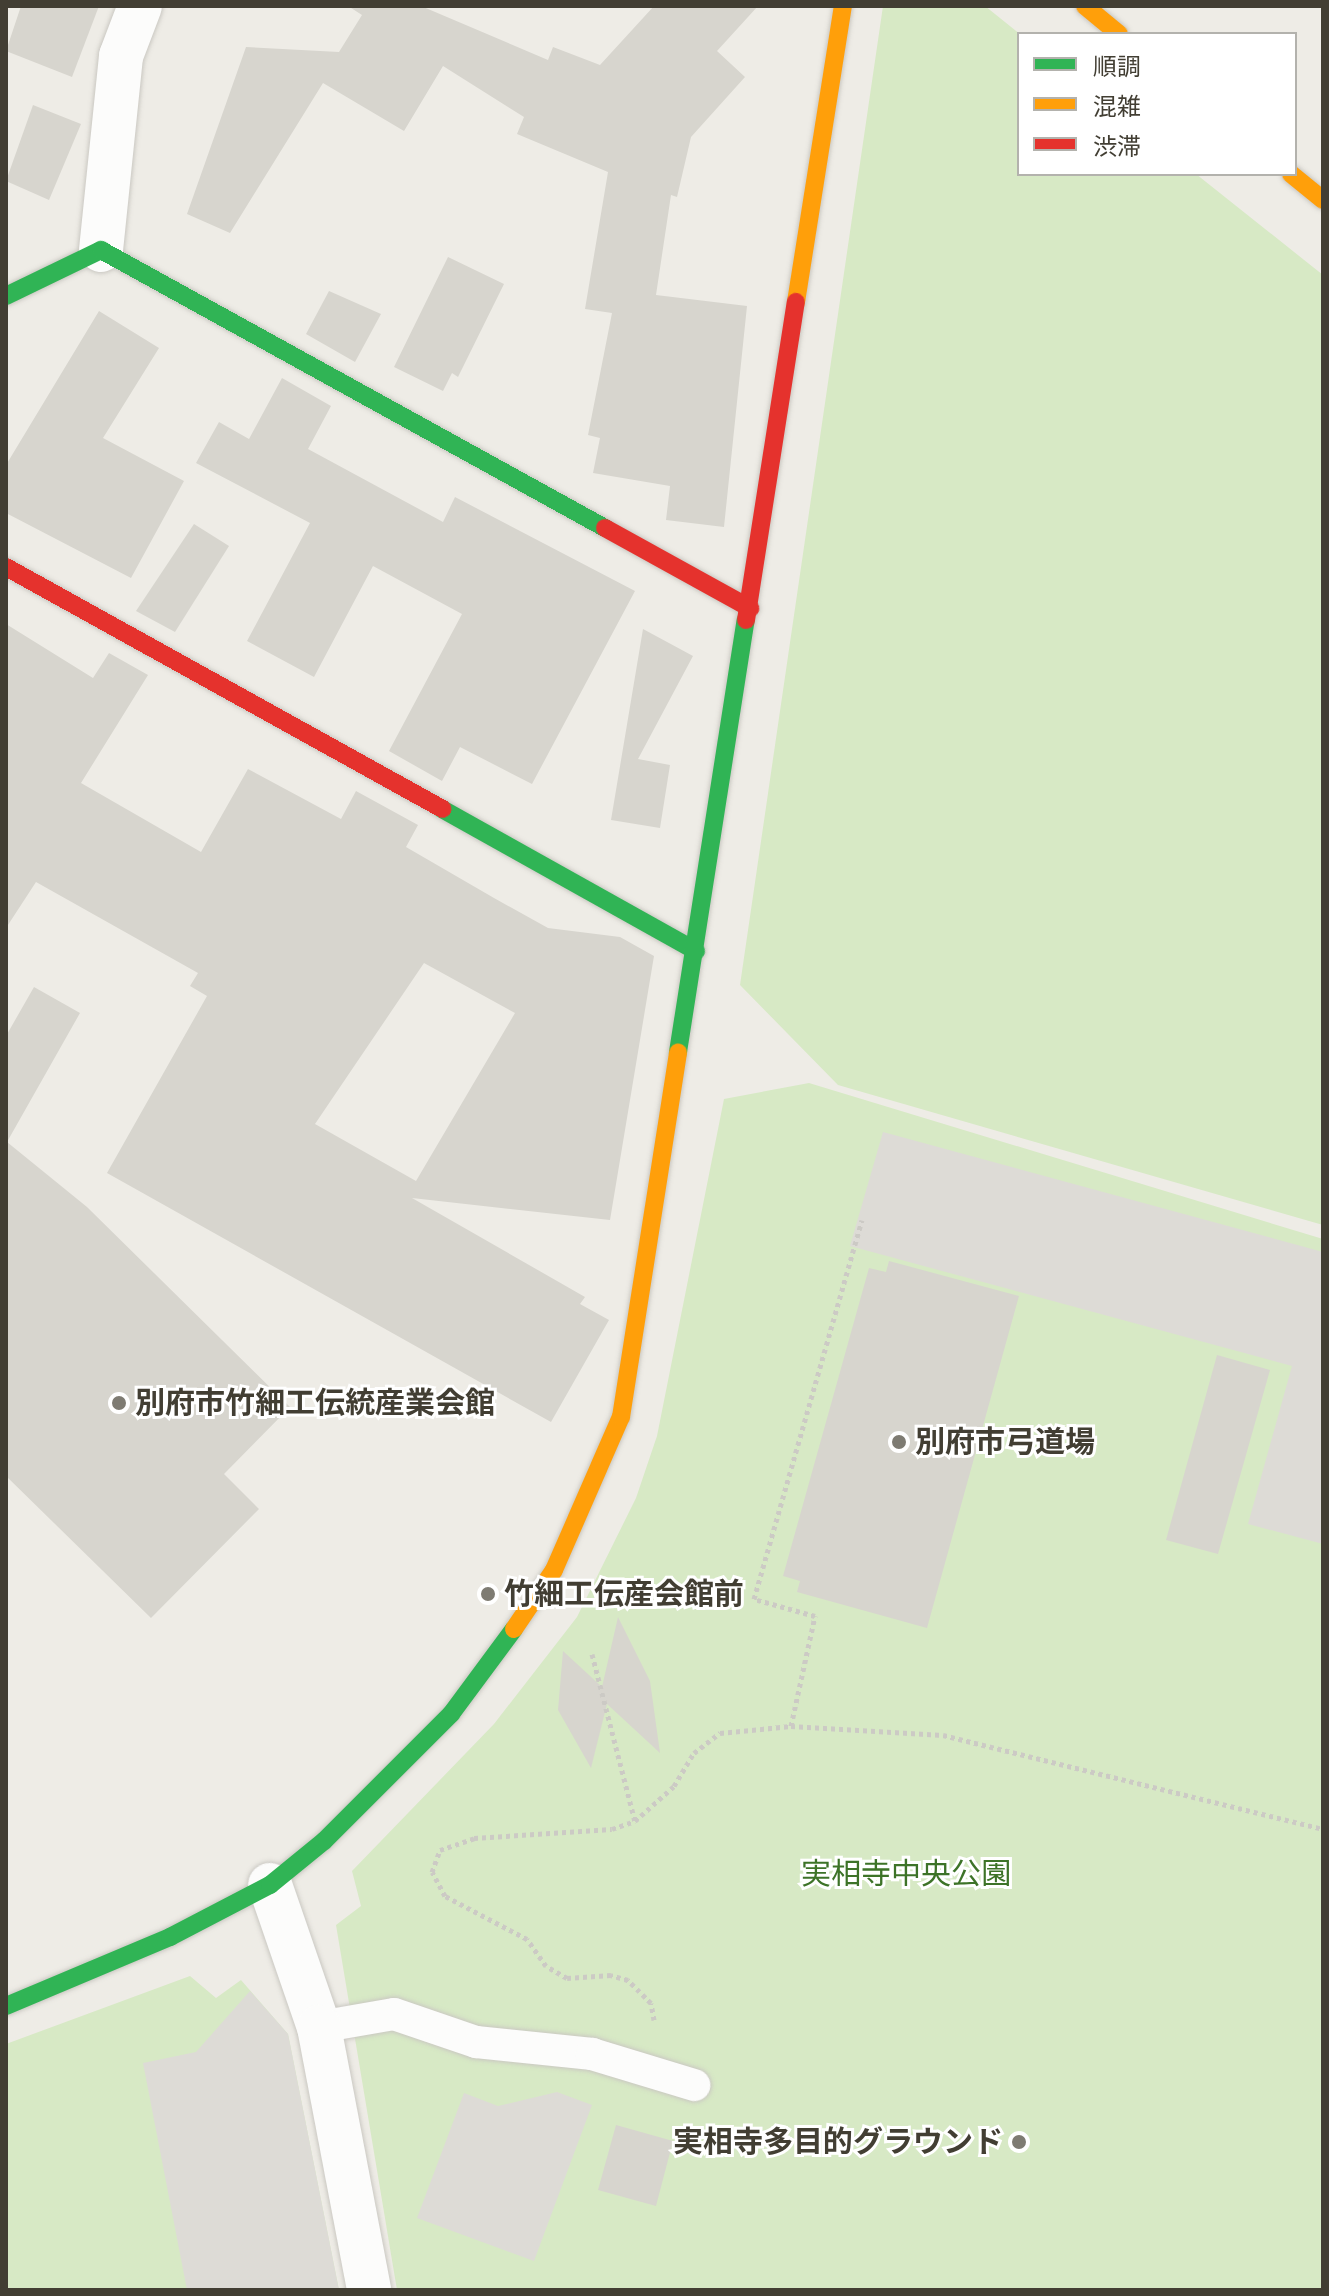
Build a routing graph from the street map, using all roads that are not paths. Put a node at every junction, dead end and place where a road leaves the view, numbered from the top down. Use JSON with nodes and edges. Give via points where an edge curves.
{"nodes":[{"id":1,"x":140,"y":6,"type":"edge"},
{"id":2,"x":843,"y":6,"type":"edge"},
{"id":3,"x":1085,"y":6,"type":"edge"},
{"id":4,"x":1117,"y":32,"type":"edge"},
{"id":5,"x":1293,"y":176,"type":"edge"},
{"id":6,"x":1323,"y":200,"type":"edge"},
{"id":7,"x":101,"y":250,"type":"junction"},
{"id":8,"x":6,"y":296,"type":"edge"},
{"id":9,"x":6,"y":567,"type":"edge"},
{"id":10,"x":750,"y":608,"type":"junction"},
{"id":11,"x":696,"y":951,"type":"junction"},
{"id":12,"x":270,"y":1885,"type":"junction"},
{"id":13,"x":6,"y":2006,"type":"edge"},
{"id":14,"x":319,"y":2027,"type":"junction"},
{"id":15,"x":694,"y":2085,"type":"dead end"},
{"id":16,"x":369,"y":2290,"type":"edge"}],
"edges":[{"from":1,"to":7,"type":"street","via":[[121,56]]},
{"from":2,"to":10,"type":"street"},
{"from":3,"to":4,"type":"street"},
{"from":5,"to":6,"type":"street"},
{"from":7,"to":8,"type":"street"},
{"from":7,"to":10,"type":"street"},
{"from":9,"to":11,"type":"street"},
{"from":10,"to":11,"type":"street"},
{"from":11,"to":12,"type":"street","via":[[621,1417],[554,1570],[451,1714],[324,1841]]},
{"from":12,"to":13,"type":"street","via":[[170,1937]]},
{"from":12,"to":14,"type":"street"},
{"from":14,"to":15,"type":"lane","via":[[394,2014],[476,2042],[592,2054]]},
{"from":14,"to":16,"type":"street"}]}
